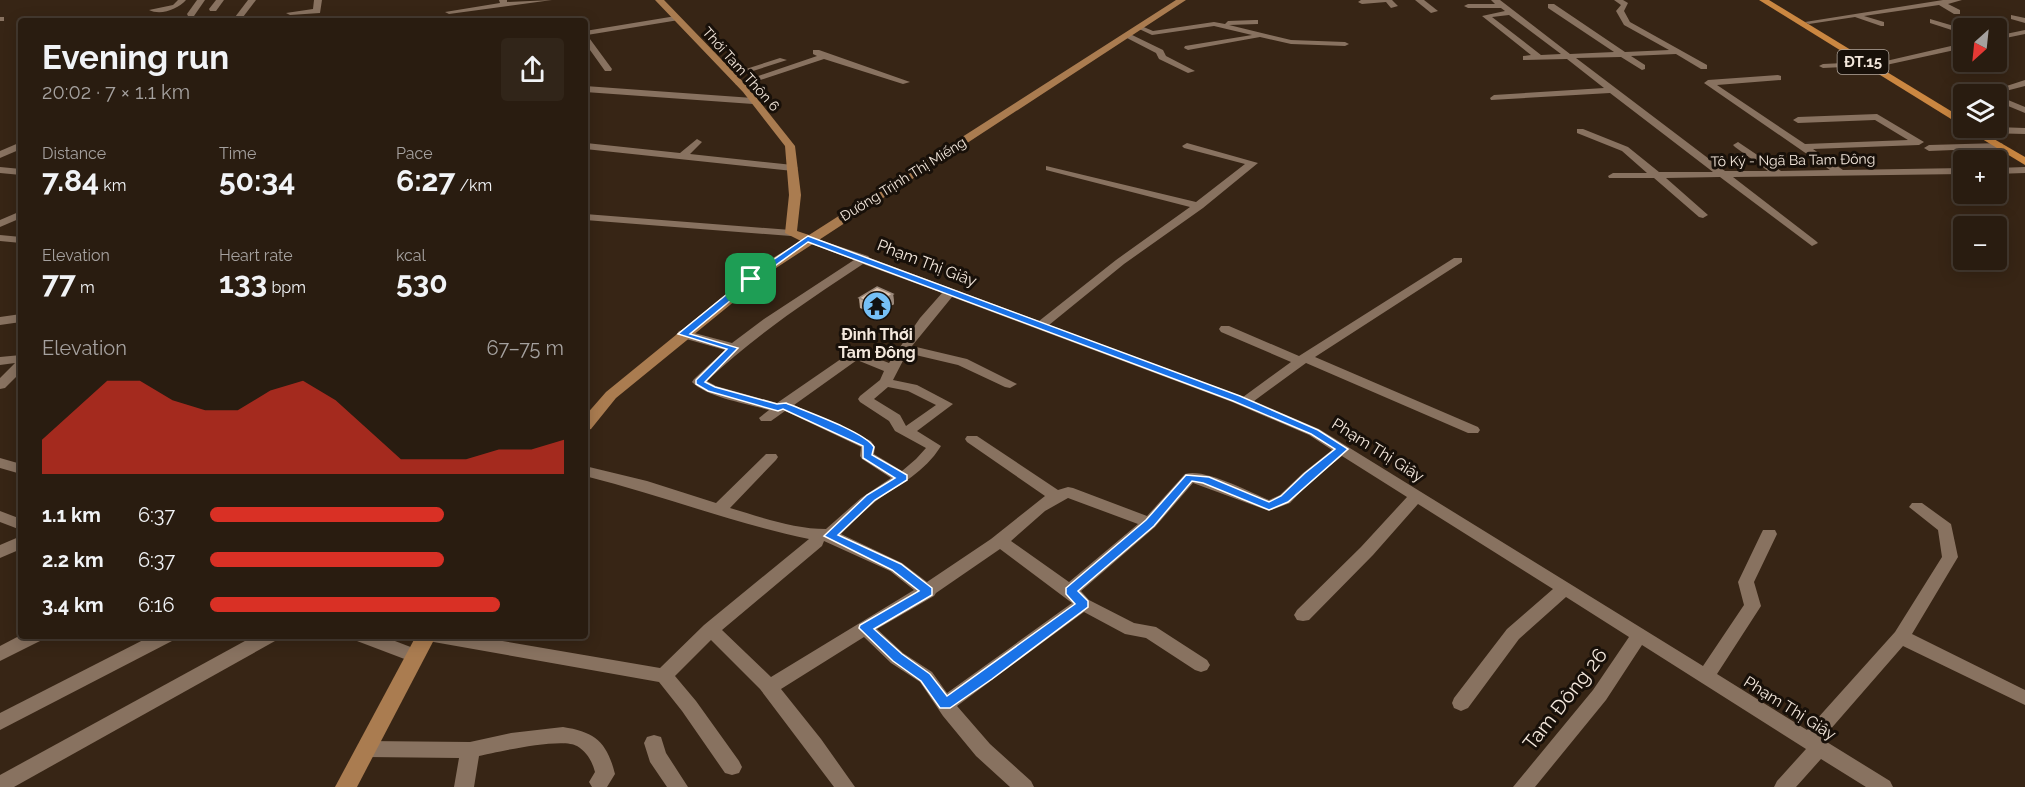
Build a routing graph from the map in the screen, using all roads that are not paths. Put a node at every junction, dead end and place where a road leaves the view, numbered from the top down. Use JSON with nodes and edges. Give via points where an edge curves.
{"nodes":[{"id":1,"x":182,"y":0,"type":"edge"},
{"id":2,"x":201,"y":0,"type":"edge"},
{"id":3,"x":220,"y":0,"type":"edge"},
{"id":4,"x":252,"y":0,"type":"edge"},
{"id":5,"x":318,"y":0,"type":"edge"},
{"id":6,"x":493,"y":0,"type":"edge"},
{"id":7,"x":548,"y":0,"type":"edge"},
{"id":8,"x":659,"y":0,"type":"edge"},
{"id":9,"x":1182,"y":0,"type":"edge"},
{"id":10,"x":1419,"y":0,"type":"edge"},
{"id":11,"x":1618,"y":0,"type":"edge"},
{"id":12,"x":1763,"y":0,"type":"edge"},
{"id":13,"x":1772,"y":0,"type":"edge"},
{"id":14,"x":1958,"y":0,"type":"edge"},
{"id":15,"x":1392,"y":1,"type":"edge"},
{"id":16,"x":1362,"y":2,"type":"dead end"},
{"id":17,"x":503,"y":3,"type":"edge"},
{"id":18,"x":1499,"y":3,"type":"edge"},
{"id":19,"x":1941,"y":3,"type":"junction"},
{"id":20,"x":1468,"y":6,"type":"dead end"},
{"id":21,"x":1551,"y":6,"type":"dead end"},
{"id":22,"x":213,"y":9,"type":"dead end"},
{"id":23,"x":153,"y":10,"type":"dead end"},
{"id":24,"x":1434,"y":11,"type":"dead end"},
{"id":25,"x":1512,"y":12,"type":"junction"},
{"id":26,"x":1958,"y":12,"type":"dead end"},
{"id":27,"x":290,"y":13,"type":"dead end"},
{"id":28,"x":191,"y":14,"type":"dead end"},
{"id":29,"x":1857,"y":16,"type":"junction"},
{"id":30,"x":2014,"y":17,"type":"dead end"},
{"id":31,"x":238,"y":18,"type":"edge"},
{"id":32,"x":676,"y":18,"type":"junction"},
{"id":33,"x":1933,"y":21,"type":"dead end"},
{"id":34,"x":2025,"y":21,"type":"edge"},
{"id":35,"x":1255,"y":22,"type":"dead end"},
{"id":36,"x":1809,"y":22,"type":"junction"},
{"id":37,"x":1214,"y":24,"type":"junction"},
{"id":38,"x":1881,"y":24,"type":"dead end"},
{"id":39,"x":1139,"y":27,"type":"junction"},
{"id":40,"x":1953,"y":28,"type":"edge"},
{"id":41,"x":2025,"y":32,"type":"edge"},
{"id":42,"x":588,"y":34,"type":"edge"},
{"id":43,"x":1262,"y":36,"type":"junction"},
{"id":44,"x":2007,"y":36,"type":"edge"},
{"id":45,"x":1124,"y":37,"type":"junction"},
{"id":46,"x":588,"y":39,"type":"edge"},
{"id":47,"x":1345,"y":44,"type":"dead end"},
{"id":48,"x":1953,"y":47,"type":"edge"},
{"id":49,"x":1188,"y":48,"type":"dead end"},
{"id":50,"x":1678,"y":52,"type":"junction"},
{"id":51,"x":1622,"y":54,"type":"junction"},
{"id":52,"x":1570,"y":57,"type":"junction"},
{"id":53,"x":1526,"y":58,"type":"dead end"},
{"id":54,"x":1540,"y":58,"type":"junction"},
{"id":55,"x":788,"y":59,"type":"dead end"},
{"id":56,"x":1865,"y":63,"type":"junction"},
{"id":57,"x":1876,"y":63,"type":"junction"},
{"id":58,"x":1823,"y":66,"type":"dead end"},
{"id":59,"x":1642,"y":67,"type":"dead end"},
{"id":60,"x":1704,"y":67,"type":"dead end"},
{"id":61,"x":608,"y":69,"type":"dead end"},
{"id":62,"x":1191,"y":71,"type":"dead end"},
{"id":63,"x":731,"y":75,"type":"junction"},
{"id":64,"x":1778,"y":78,"type":"dead end"},
{"id":65,"x":906,"y":82,"type":"dead end"},
{"id":66,"x":2025,"y":83,"type":"edge"},
{"id":67,"x":739,"y":84,"type":"junction"},
{"id":68,"x":2007,"y":88,"type":"edge"},
{"id":69,"x":588,"y":89,"type":"edge"},
{"id":70,"x":1611,"y":90,"type":"junction"},
{"id":71,"x":1494,"y":98,"type":"dead end"},
{"id":72,"x":753,"y":101,"type":"junction"},
{"id":73,"x":2007,"y":103,"type":"edge"},
{"id":74,"x":1953,"y":110,"type":"edge"},
{"id":75,"x":2025,"y":110,"type":"edge"},
{"id":76,"x":1953,"y":117,"type":"edge"},
{"id":77,"x":1798,"y":120,"type":"dead end"},
{"id":78,"x":2007,"y":130,"type":"edge"},
{"id":79,"x":1580,"y":131,"type":"dead end"},
{"id":80,"x":2025,"y":131,"type":"edge"},
{"id":81,"x":1986,"y":138,"type":"edge"},
{"id":82,"x":1996,"y":138,"type":"edge"},
{"id":83,"x":698,"y":142,"type":"dead end"},
{"id":84,"x":1738,"y":145,"type":"dead end"},
{"id":85,"x":18,"y":146,"type":"edge"},
{"id":86,"x":588,"y":146,"type":"edge"},
{"id":87,"x":1186,"y":146,"type":"dead end"},
{"id":88,"x":2000,"y":146,"type":"junction"},
{"id":89,"x":1802,"y":147,"type":"junction"},
{"id":90,"x":1929,"y":148,"type":"dead end"},
{"id":91,"x":0,"y":155,"type":"edge"},
{"id":92,"x":2021,"y":155,"type":"edge"},
{"id":93,"x":682,"y":157,"type":"junction"},
{"id":94,"x":2025,"y":162,"type":"edge"},
{"id":95,"x":793,"y":168,"type":"junction"},
{"id":96,"x":1050,"y":168,"type":"dead end"},
{"id":97,"x":0,"y":170,"type":"edge"},
{"id":98,"x":2025,"y":170,"type":"edge"},
{"id":99,"x":1953,"y":171,"type":"edge"},
{"id":100,"x":2007,"y":171,"type":"edge"},
{"id":101,"x":18,"y":172,"type":"edge"},
{"id":102,"x":1840,"y":172,"type":"junction"},
{"id":103,"x":1778,"y":173,"type":"junction"},
{"id":104,"x":1722,"y":174,"type":"junction"},
{"id":105,"x":1657,"y":175,"type":"junction"},
{"id":106,"x":1618,"y":176,"type":"dead end"},
{"id":107,"x":1196,"y":208,"type":"junction"},
{"id":108,"x":18,"y":215,"type":"edge"},
{"id":109,"x":1703,"y":215,"type":"dead end"},
{"id":110,"x":588,"y":217,"type":"edge"},
{"id":111,"x":0,"y":224,"type":"edge"},
{"id":112,"x":790,"y":233,"type":"junction"},
{"id":113,"x":0,"y":238,"type":"edge"},
{"id":114,"x":808,"y":239,"type":"junction"},
{"id":115,"x":18,"y":240,"type":"edge"},
{"id":116,"x":1812,"y":243,"type":"dead end"},
{"id":117,"x":864,"y":258,"type":"junction"},
{"id":118,"x":1458,"y":261,"type":"dead end"},
{"id":119,"x":951,"y":291,"type":"junction"},
{"id":120,"x":18,"y":318,"type":"edge"},
{"id":121,"x":0,"y":321,"type":"edge"},
{"id":122,"x":1041,"y":325,"type":"junction"},
{"id":123,"x":1225,"y":329,"type":"dead end"},
{"id":124,"x":683,"y":334,"type":"junction"},
{"id":125,"x":734,"y":348,"type":"junction"},
{"id":126,"x":904,"y":348,"type":"junction"},
{"id":127,"x":18,"y":359,"type":"edge"},
{"id":128,"x":1302,"y":360,"type":"junction"},
{"id":129,"x":0,"y":361,"type":"edge"},
{"id":130,"x":18,"y":368,"type":"edge"},
{"id":131,"x":889,"y":375,"type":"junction"},
{"id":132,"x":1010,"y":384,"type":"dead end"},
{"id":133,"x":0,"y":386,"type":"edge"},
{"id":134,"x":1245,"y":402,"type":"junction"},
{"id":135,"x":781,"y":406,"type":"junction"},
{"id":136,"x":765,"y":418,"type":"dead end"},
{"id":137,"x":588,"y":422,"type":"edge"},
{"id":138,"x":1473,"y":430,"type":"dead end"},
{"id":139,"x":907,"y":432,"type":"junction"},
{"id":140,"x":972,"y":439,"type":"dead end"},
{"id":141,"x":1342,"y":449,"type":"junction"},
{"id":142,"x":771,"y":457,"type":"dead end"},
{"id":143,"x":0,"y":463,"type":"edge"},
{"id":144,"x":18,"y":468,"type":"edge"},
{"id":145,"x":588,"y":472,"type":"edge"},
{"id":146,"x":903,"y":478,"type":"junction"},
{"id":147,"x":1055,"y":495,"type":"junction"},
{"id":148,"x":1417,"y":495,"type":"junction"},
{"id":149,"x":1917,"y":507,"type":"dead end"},
{"id":150,"x":719,"y":509,"type":"junction"},
{"id":151,"x":0,"y":516,"type":"edge"},
{"id":152,"x":1150,"y":523,"type":"junction"},
{"id":153,"x":18,"y":524,"type":"edge"},
{"id":154,"x":1769,"y":534,"type":"dead end"},
{"id":155,"x":823,"y":535,"type":"junction"},
{"id":156,"x":1000,"y":541,"type":"junction"},
{"id":157,"x":18,"y":543,"type":"edge"},
{"id":158,"x":0,"y":552,"type":"edge"},
{"id":159,"x":1565,"y":589,"type":"junction"},
{"id":160,"x":1070,"y":591,"type":"junction"},
{"id":161,"x":928,"y":592,"type":"junction"},
{"id":162,"x":1083,"y":604,"type":"junction"},
{"id":163,"x":1303,"y":615,"type":"dead end"},
{"id":164,"x":865,"y":628,"type":"junction"},
{"id":165,"x":710,"y":630,"type":"junction"},
{"id":166,"x":1639,"y":635,"type":"junction"},
{"id":167,"x":1901,"y":638,"type":"junction"},
{"id":168,"x":28,"y":639,"type":"edge"},
{"id":169,"x":160,"y":639,"type":"edge"},
{"id":170,"x":264,"y":639,"type":"edge"},
{"id":171,"x":371,"y":639,"type":"edge"},
{"id":172,"x":424,"y":639,"type":"edge"},
{"id":173,"x":451,"y":639,"type":"edge"},
{"id":174,"x":0,"y":654,"type":"edge"},
{"id":175,"x":415,"y":656,"type":"junction"},
{"id":176,"x":1201,"y":665,"type":"dead end"},
{"id":177,"x":664,"y":676,"type":"junction"},
{"id":178,"x":1705,"y":677,"type":"junction"},
{"id":179,"x":770,"y":687,"type":"junction"},
{"id":180,"x":2025,"y":698,"type":"edge"},
{"id":181,"x":1461,"y":703,"type":"dead end"},
{"id":182,"x":945,"y":704,"type":"junction"},
{"id":183,"x":0,"y":722,"type":"edge"},
{"id":184,"x":654,"y":743,"type":"dead end"},
{"id":185,"x":1814,"y":744,"type":"junction"},
{"id":186,"x":367,"y":749,"type":"junction"},
{"id":187,"x":470,"y":750,"type":"junction"},
{"id":188,"x":732,"y":767,"type":"dead end"},
{"id":189,"x":599,"y":782,"type":"dead end"},
{"id":190,"x":0,"y":784,"type":"edge"},
{"id":191,"x":346,"y":787,"type":"edge"},
{"id":192,"x":464,"y":787,"type":"edge"},
{"id":193,"x":678,"y":787,"type":"edge"},
{"id":194,"x":845,"y":787,"type":"edge"},
{"id":195,"x":1024,"y":787,"type":"edge"},
{"id":196,"x":1523,"y":787,"type":"edge"},
{"id":197,"x":1784,"y":787,"type":"edge"},
{"id":198,"x":1883,"y":787,"type":"edge"}],
"edges":[{"from":1,"to":23,"type":"street","via":[[175,8]]},
{"from":2,"to":28,"type":"street"},
{"from":3,"to":22,"type":"street"},
{"from":4,"to":31,"type":"street"},
{"from":5,"to":27,"type":"street","via":[[317,11]]},
{"from":6,"to":17,"type":"street","via":[[449,8]]},
{"from":7,"to":17,"type":"street"},
{"from":8,"to":32,"type":"main road","name":"Thới Tam Thôn 6"},
{"from":9,"to":39,"type":"main road","name":"Đường Trịnh Thị Miếng"},
{"from":10,"to":24,"type":"street"},
{"from":11,"to":50,"type":"street","via":[[1625,5],[1620,11],[1627,23]]},
{"from":12,"to":56,"type":"main road","number":"ĐT.15"},
{"from":13,"to":36,"type":"main road","number":"ĐT.15"},
{"from":14,"to":19,"type":"street"},
{"from":15,"to":16,"type":"street"},
{"from":18,"to":20,"type":"street"},
{"from":18,"to":25,"type":"street"},
{"from":19,"to":26,"type":"street"},
{"from":19,"to":29,"type":"street"},
{"from":21,"to":51,"type":"street"},
{"from":25,"to":52,"type":"street"},
{"from":25,"to":54,"type":"street","via":[[1486,16]]},
{"from":29,"to":36,"type":"street"},
{"from":29,"to":38,"type":"street"},
{"from":30,"to":34,"type":"street"},
{"from":32,"to":42,"type":"street"},
{"from":32,"to":63,"type":"main road","name":"Thới Tam Thôn 6"},
{"from":33,"to":40,"type":"street"},
{"from":35,"to":37,"type":"street"},
{"from":36,"to":57,"type":"main road","number":"ĐT.15"},
{"from":37,"to":39,"type":"street","via":[[1152,33]]},
{"from":37,"to":43,"type":"street"},
{"from":39,"to":45,"type":"main road","name":"Đường Trịnh Thị Miếng"},
{"from":41,"to":44,"type":"street"},
{"from":43,"to":47,"type":"street","via":[[1291,42]]},
{"from":43,"to":49,"type":"street"},
{"from":45,"to":62,"type":"street"},
{"from":45,"to":114,"type":"main road","name":"Đường Trịnh Thị Miếng"},
{"from":46,"to":61,"type":"street"},
{"from":48,"to":57,"type":"street"},
{"from":50,"to":51,"type":"street"},
{"from":50,"to":60,"type":"street"},
{"from":51,"to":52,"type":"street"},
{"from":51,"to":59,"type":"street"},
{"from":52,"to":54,"type":"street"},
{"from":52,"to":70,"type":"street"},
{"from":53,"to":54,"type":"street"},
{"from":55,"to":63,"type":"street"},
{"from":56,"to":57,"type":"street"},
{"from":56,"to":58,"type":"street"},
{"from":56,"to":76,"type":"main road","number":"ĐT.15"},
{"from":57,"to":74,"type":"main road","number":"ĐT.15"},
{"from":63,"to":67,"type":"main road","name":"Thới Tam Thôn 6"},
{"from":64,"to":89,"type":"street","via":[[1708,83]]},
{"from":65,"to":67,"type":"street","via":[[820,54]]},
{"from":66,"to":68,"type":"street"},
{"from":67,"to":72,"type":"main road","name":"Thới Tam Thôn 6"},
{"from":69,"to":72,"type":"street"},
{"from":70,"to":71,"type":"street"},
{"from":70,"to":104,"type":"street"},
{"from":72,"to":95,"type":"main road","name":"Thới Tam Thôn 6","via":[[790,146]]},
{"from":73,"to":75,"type":"street"},
{"from":77,"to":89,"type":"street","via":[[1877,117],[1919,142]]},
{"from":78,"to":80,"type":"street"},
{"from":79,"to":105,"type":"street","via":[[1625,149]]},
{"from":81,"to":88,"type":"main road"},
{"from":82,"to":92,"type":"main road"},
{"from":83,"to":93,"type":"street"},
{"from":84,"to":103,"type":"street"},
{"from":85,"to":91,"type":"street"},
{"from":86,"to":93,"type":"street"},
{"from":87,"to":107,"type":"street","via":[[1253,163]]},
{"from":88,"to":90,"type":"street"},
{"from":88,"to":92,"type":"main road"},
{"from":89,"to":102,"type":"street"},
{"from":92,"to":94,"type":"main road"},
{"from":93,"to":95,"type":"street"},
{"from":95,"to":112,"type":"main road","name":"Thới Tam Thôn 6","via":[[795,195]]},
{"from":96,"to":107,"type":"street"},
{"from":97,"to":101,"type":"street"},
{"from":98,"to":100,"type":"street"},
{"from":99,"to":102,"type":"street","name":"Tô Ký - Ngã Ba Tam Đông"},
{"from":102,"to":103,"type":"street","name":"Tô Ký - Ngã Ba Tam Đông"},
{"from":103,"to":104,"type":"street","name":"Tô Ký - Ngã Ba Tam Đông"},
{"from":104,"to":105,"type":"street","name":"Tô Ký - Ngã Ba Tam Đông"},
{"from":104,"to":116,"type":"street"},
{"from":105,"to":106,"type":"street","name":"Tô Ký - Ngã Ba Tam Đông"},
{"from":105,"to":109,"type":"street"},
{"from":107,"to":122,"type":"street"},
{"from":108,"to":111,"type":"street"},
{"from":110,"to":112,"type":"street"},
{"from":112,"to":114,"type":"main road"},
{"from":113,"to":115,"type":"street"},
{"from":114,"to":117,"type":"street","name":"Phạm Thị Giây"},
{"from":114,"to":124,"type":"main road","name":"Đường Trịnh Thị Miếng"},
{"from":117,"to":119,"type":"street","name":"Phạm Thị Giây"},
{"from":117,"to":125,"type":"street"},
{"from":118,"to":128,"type":"street"},
{"from":119,"to":122,"type":"street","name":"Phạm Thị Giây"},
{"from":119,"to":126,"type":"street"},
{"from":120,"to":121,"type":"street"},
{"from":122,"to":134,"type":"street","name":"Phạm Thị Giây"},
{"from":123,"to":128,"type":"street"},
{"from":124,"to":125,"type":"street"},
{"from":124,"to":137,"type":"main road","name":"Đường Trịnh Thị Miếng","via":[[611,395]]},
{"from":125,"to":135,"type":"street","via":[[699,382],[711,389]]},
{"from":126,"to":131,"type":"street"},
{"from":126,"to":132,"type":"street","via":[[963,362]]},
{"from":127,"to":129,"type":"street"},
{"from":128,"to":134,"type":"street"},
{"from":128,"to":138,"type":"street"},
{"from":130,"to":133,"type":"street"},
{"from":131,"to":135,"type":"street","via":[[856,355]]},
{"from":131,"to":139,"type":"street","via":[[866,399],[895,418]]},
{"from":131,"to":139,"type":"street","via":[[946,404]]},
{"from":134,"to":141,"type":"street","name":"Phạm Thị Giây","via":[[1314,432]]},
{"from":135,"to":136,"type":"street"},
{"from":135,"to":146,"type":"street","via":[[866,444],[867,456]]},
{"from":139,"to":146,"type":"street","via":[[934,446],[927,458]]},
{"from":140,"to":147,"type":"street"},
{"from":141,"to":148,"type":"street","name":"Phạm Thị Giây"},
{"from":141,"to":152,"type":"street","via":[[1285,499],[1269,506],[1190,477]]},
{"from":142,"to":150,"type":"street"},
{"from":143,"to":144,"type":"street"},
{"from":145,"to":150,"type":"street"},
{"from":146,"to":155,"type":"street","via":[[871,497]]},
{"from":147,"to":152,"type":"street","via":[[1068,492]]},
{"from":147,"to":156,"type":"street"},
{"from":148,"to":159,"type":"street","name":"Phạm Thị Giây"},
{"from":148,"to":163,"type":"street"},
{"from":149,"to":167,"type":"street","via":[[1945,528],[1950,557]]},
{"from":150,"to":155,"type":"street","via":[[767,525]]},
{"from":151,"to":153,"type":"street"},
{"from":152,"to":160,"type":"street"},
{"from":154,"to":178,"type":"street","via":[[1746,582],[1753,606]]},
{"from":155,"to":161,"type":"street","via":[[896,567]]},
{"from":155,"to":165,"type":"street"},
{"from":156,"to":160,"type":"street"},
{"from":156,"to":161,"type":"street"},
{"from":157,"to":158,"type":"street"},
{"from":159,"to":166,"type":"street","name":"Phạm Thị Giây"},
{"from":159,"to":181,"type":"street","via":[[1513,634]]},
{"from":160,"to":162,"type":"street"},
{"from":161,"to":164,"type":"street"},
{"from":162,"to":176,"type":"street","via":[[1131,629],[1150,632]]},
{"from":162,"to":182,"type":"street"},
{"from":164,"to":179,"type":"street"},
{"from":164,"to":182,"type":"street","via":[[897,658],[926,677]]},
{"from":165,"to":177,"type":"street"},
{"from":165,"to":179,"type":"street"},
{"from":166,"to":178,"type":"street","name":"Phạm Thị Giây"},
{"from":166,"to":196,"type":"street","name":"Tam Đông 26","via":[[1620,668]]},
{"from":167,"to":180,"type":"street"},
{"from":167,"to":185,"type":"street"},
{"from":168,"to":174,"type":"street"},
{"from":169,"to":183,"type":"street"},
{"from":170,"to":190,"type":"street"},
{"from":171,"to":175,"type":"street"},
{"from":172,"to":175,"type":"main road"},
{"from":173,"to":177,"type":"street"},
{"from":175,"to":186,"type":"main road"},
{"from":177,"to":188,"type":"street"},
{"from":178,"to":185,"type":"street","name":"Phạm Thị Giây"},
{"from":179,"to":194,"type":"street"},
{"from":182,"to":195,"type":"street","via":[[983,750]]},
{"from":184,"to":193,"type":"street","via":[[657,756]]},
{"from":185,"to":197,"type":"street"},
{"from":185,"to":198,"type":"street","name":"Phạm Thị Giây"},
{"from":186,"to":187,"type":"street"},
{"from":186,"to":191,"type":"main road"},
{"from":187,"to":189,"type":"street","via":[[563,735],[581,738],[601,756],[605,774]]},
{"from":187,"to":192,"type":"street"}]}
